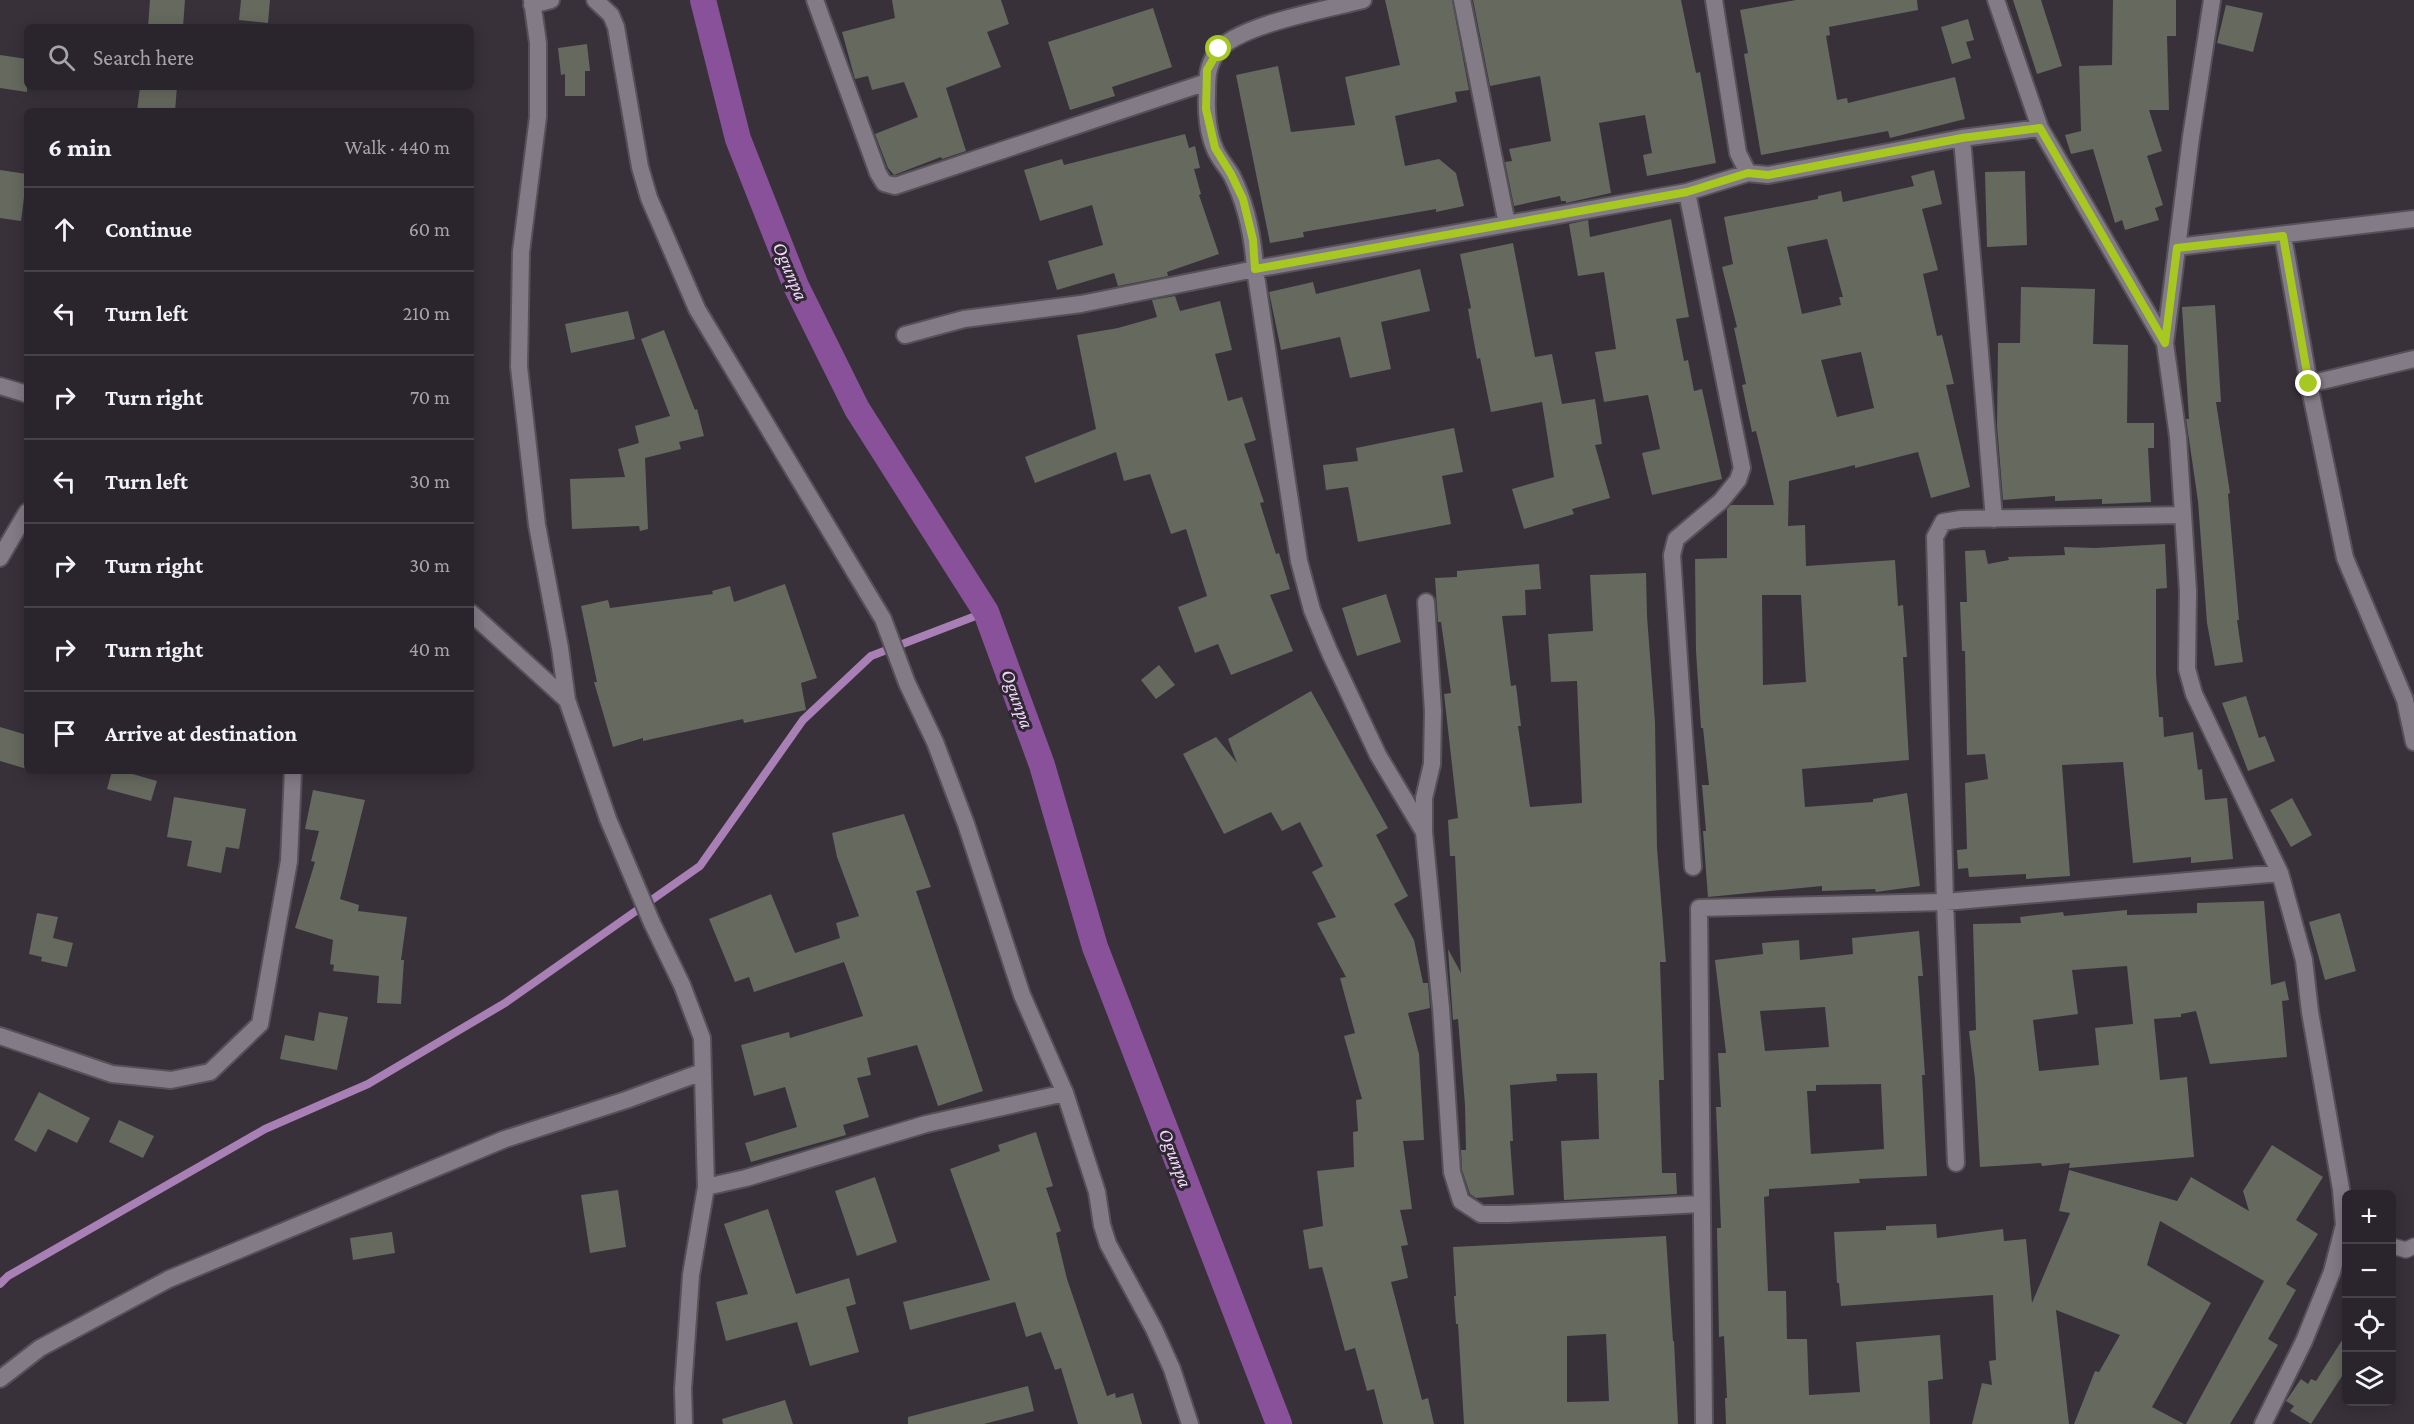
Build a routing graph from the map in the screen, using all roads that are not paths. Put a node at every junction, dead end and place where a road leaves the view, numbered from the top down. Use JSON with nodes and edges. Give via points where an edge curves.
{"nodes":[{"id":1,"x":551,"y":0,"type":"edge"},
{"id":2,"x":595,"y":0,"type":"edge"},
{"id":3,"x":815,"y":0,"type":"edge"},
{"id":4,"x":1363,"y":0,"type":"edge"},
{"id":5,"x":1462,"y":0,"type":"edge"},
{"id":6,"x":1714,"y":0,"type":"edge"},
{"id":7,"x":1996,"y":0,"type":"edge"},
{"id":8,"x":2212,"y":0,"type":"edge"},
{"id":9,"x":532,"y":2,"type":"edge"},
{"id":10,"x":1207,"y":82,"type":"junction"},
{"id":11,"x":2040,"y":128,"type":"junction"},
{"id":12,"x":1962,"y":138,"type":"junction"},
{"id":13,"x":1748,"y":173,"type":"junction"},
{"id":14,"x":1687,"y":192,"type":"junction"},
{"id":15,"x":2414,"y":219,"type":"edge"},
{"id":16,"x":1507,"y":224,"type":"junction"},
{"id":17,"x":2283,"y":236,"type":"junction"},
{"id":18,"x":2177,"y":248,"type":"junction"},
{"id":19,"x":1255,"y":269,"type":"junction"},
{"id":20,"x":905,"y":335,"type":"dead end"},
{"id":21,"x":2165,"y":343,"type":"junction"},
{"id":22,"x":2414,"y":359,"type":"edge"},
{"id":23,"x":2309,"y":384,"type":"junction"},
{"id":24,"x":0,"y":386,"type":"edge"},
{"id":25,"x":24,"y":393,"type":"edge"},
{"id":26,"x":2182,"y":515,"type":"junction"},
{"id":27,"x":24,"y":517,"type":"edge"},
{"id":28,"x":1994,"y":519,"type":"junction"},
{"id":29,"x":0,"y":558,"type":"edge"},
{"id":30,"x":1426,"y":602,"type":"dead end"},
{"id":31,"x":474,"y":616,"type":"edge"},
{"id":32,"x":567,"y":700,"type":"junction"},
{"id":33,"x":2414,"y":742,"type":"edge"},
{"id":34,"x":293,"y":774,"type":"edge"},
{"id":35,"x":1424,"y":832,"type":"junction"},
{"id":36,"x":1693,"y":867,"type":"dead end"},
{"id":37,"x":2280,"y":873,"type":"junction"},
{"id":38,"x":1945,"y":902,"type":"junction"},
{"id":39,"x":0,"y":1036,"type":"edge"},
{"id":40,"x":702,"y":1072,"type":"junction"},
{"id":41,"x":1065,"y":1094,"type":"junction"},
{"id":42,"x":1956,"y":1163,"type":"dead end"},
{"id":43,"x":706,"y":1187,"type":"junction"},
{"id":44,"x":2342,"y":1202,"type":"edge"},
{"id":45,"x":1700,"y":1204,"type":"junction"},
{"id":46,"x":2342,"y":1236,"type":"edge"},
{"id":47,"x":2414,"y":1246,"type":"edge"},
{"id":48,"x":2396,"y":1247,"type":"edge"},
{"id":49,"x":0,"y":1379,"type":"edge"},
{"id":50,"x":684,"y":1424,"type":"edge"},
{"id":51,"x":1190,"y":1424,"type":"edge"},
{"id":52,"x":1704,"y":1424,"type":"edge"},
{"id":53,"x":2263,"y":1424,"type":"edge"}],
"edges":[{"from":1,"to":9,"type":"street"},
{"from":2,"to":41,"type":"street","via":[[611,15],[616,27],[649,198],[697,309],[883,620],[935,742],[1022,995]]},
{"from":3,"to":10,"type":"street","via":[[878,172],[884,183],[895,186]]},
{"from":4,"to":10,"type":"street","via":[[1260,26],[1241,35],[1219,49],[1207,70]]},
{"from":5,"to":16,"type":"street"},
{"from":6,"to":13,"type":"street","via":[[1738,153]]},
{"from":7,"to":11,"type":"street"},
{"from":8,"to":18,"type":"street"},
{"from":9,"to":32,"type":"street","via":[[538,43],[538,117],[521,252],[519,367],[537,525]]},
{"from":10,"to":19,"type":"street","via":[[1206,109],[1215,148],[1243,199]]},
{"from":11,"to":12,"type":"street"},
{"from":11,"to":21,"type":"street"},
{"from":12,"to":13,"type":"street","via":[[1768,175]]},
{"from":12,"to":28,"type":"street"},
{"from":13,"to":14,"type":"street"},
{"from":14,"to":16,"type":"street"},
{"from":14,"to":36,"type":"street","via":[[1742,468],[1738,480],[1721,501],[1676,539],[1672,555]]},
{"from":15,"to":17,"type":"street"},
{"from":16,"to":19,"type":"street"},
{"from":17,"to":18,"type":"street"},
{"from":17,"to":23,"type":"street"},
{"from":18,"to":21,"type":"street"},
{"from":19,"to":20,"type":"street","via":[[1081,304],[964,319]]},
{"from":19,"to":35,"type":"street","via":[[1299,561],[1312,610],[1378,755]]},
{"from":21,"to":26,"type":"street","via":[[2178,437]]},
{"from":22,"to":23,"type":"street"},
{"from":23,"to":33,"type":"street","via":[[2345,558],[2405,700]]},
{"from":24,"to":25,"type":"street"},
{"from":26,"to":28,"type":"street"},
{"from":26,"to":37,"type":"street","via":[[2188,591],[2187,669],[2194,694]]},
{"from":27,"to":29,"type":"street"},
{"from":28,"to":38,"type":"street","via":[[1943,522],[1935,537]]},
{"from":30,"to":35,"type":"street","via":[[1432,764],[1424,798]]},
{"from":31,"to":32,"type":"street"},
{"from":32,"to":40,"type":"street","via":[[608,819],[702,1038]]},
{"from":34,"to":39,"type":"street","via":[[289,861],[260,1024],[210,1072],[171,1080],[112,1074]]},
{"from":35,"to":45,"type":"street","via":[[1452,1172],[1461,1201],[1480,1214]]},
{"from":37,"to":38,"type":"street"},
{"from":37,"to":44,"type":"street","via":[[2304,960]]},
{"from":38,"to":42,"type":"street"},
{"from":38,"to":45,"type":"street","via":[[1699,908]]},
{"from":40,"to":43,"type":"street"},
{"from":40,"to":49,"type":"street","via":[[505,1139],[169,1279],[40,1348]]},
{"from":41,"to":43,"type":"street","via":[[926,1124]]},
{"from":41,"to":51,"type":"street","via":[[1097,1192],[1108,1244],[1154,1329]]},
{"from":43,"to":50,"type":"street","via":[[690,1275]]},
{"from":45,"to":52,"type":"street"},
{"from":46,"to":53,"type":"street","via":[[2304,1341]]},
{"from":47,"to":48,"type":"lane","via":[[2406,1250]]}]}
